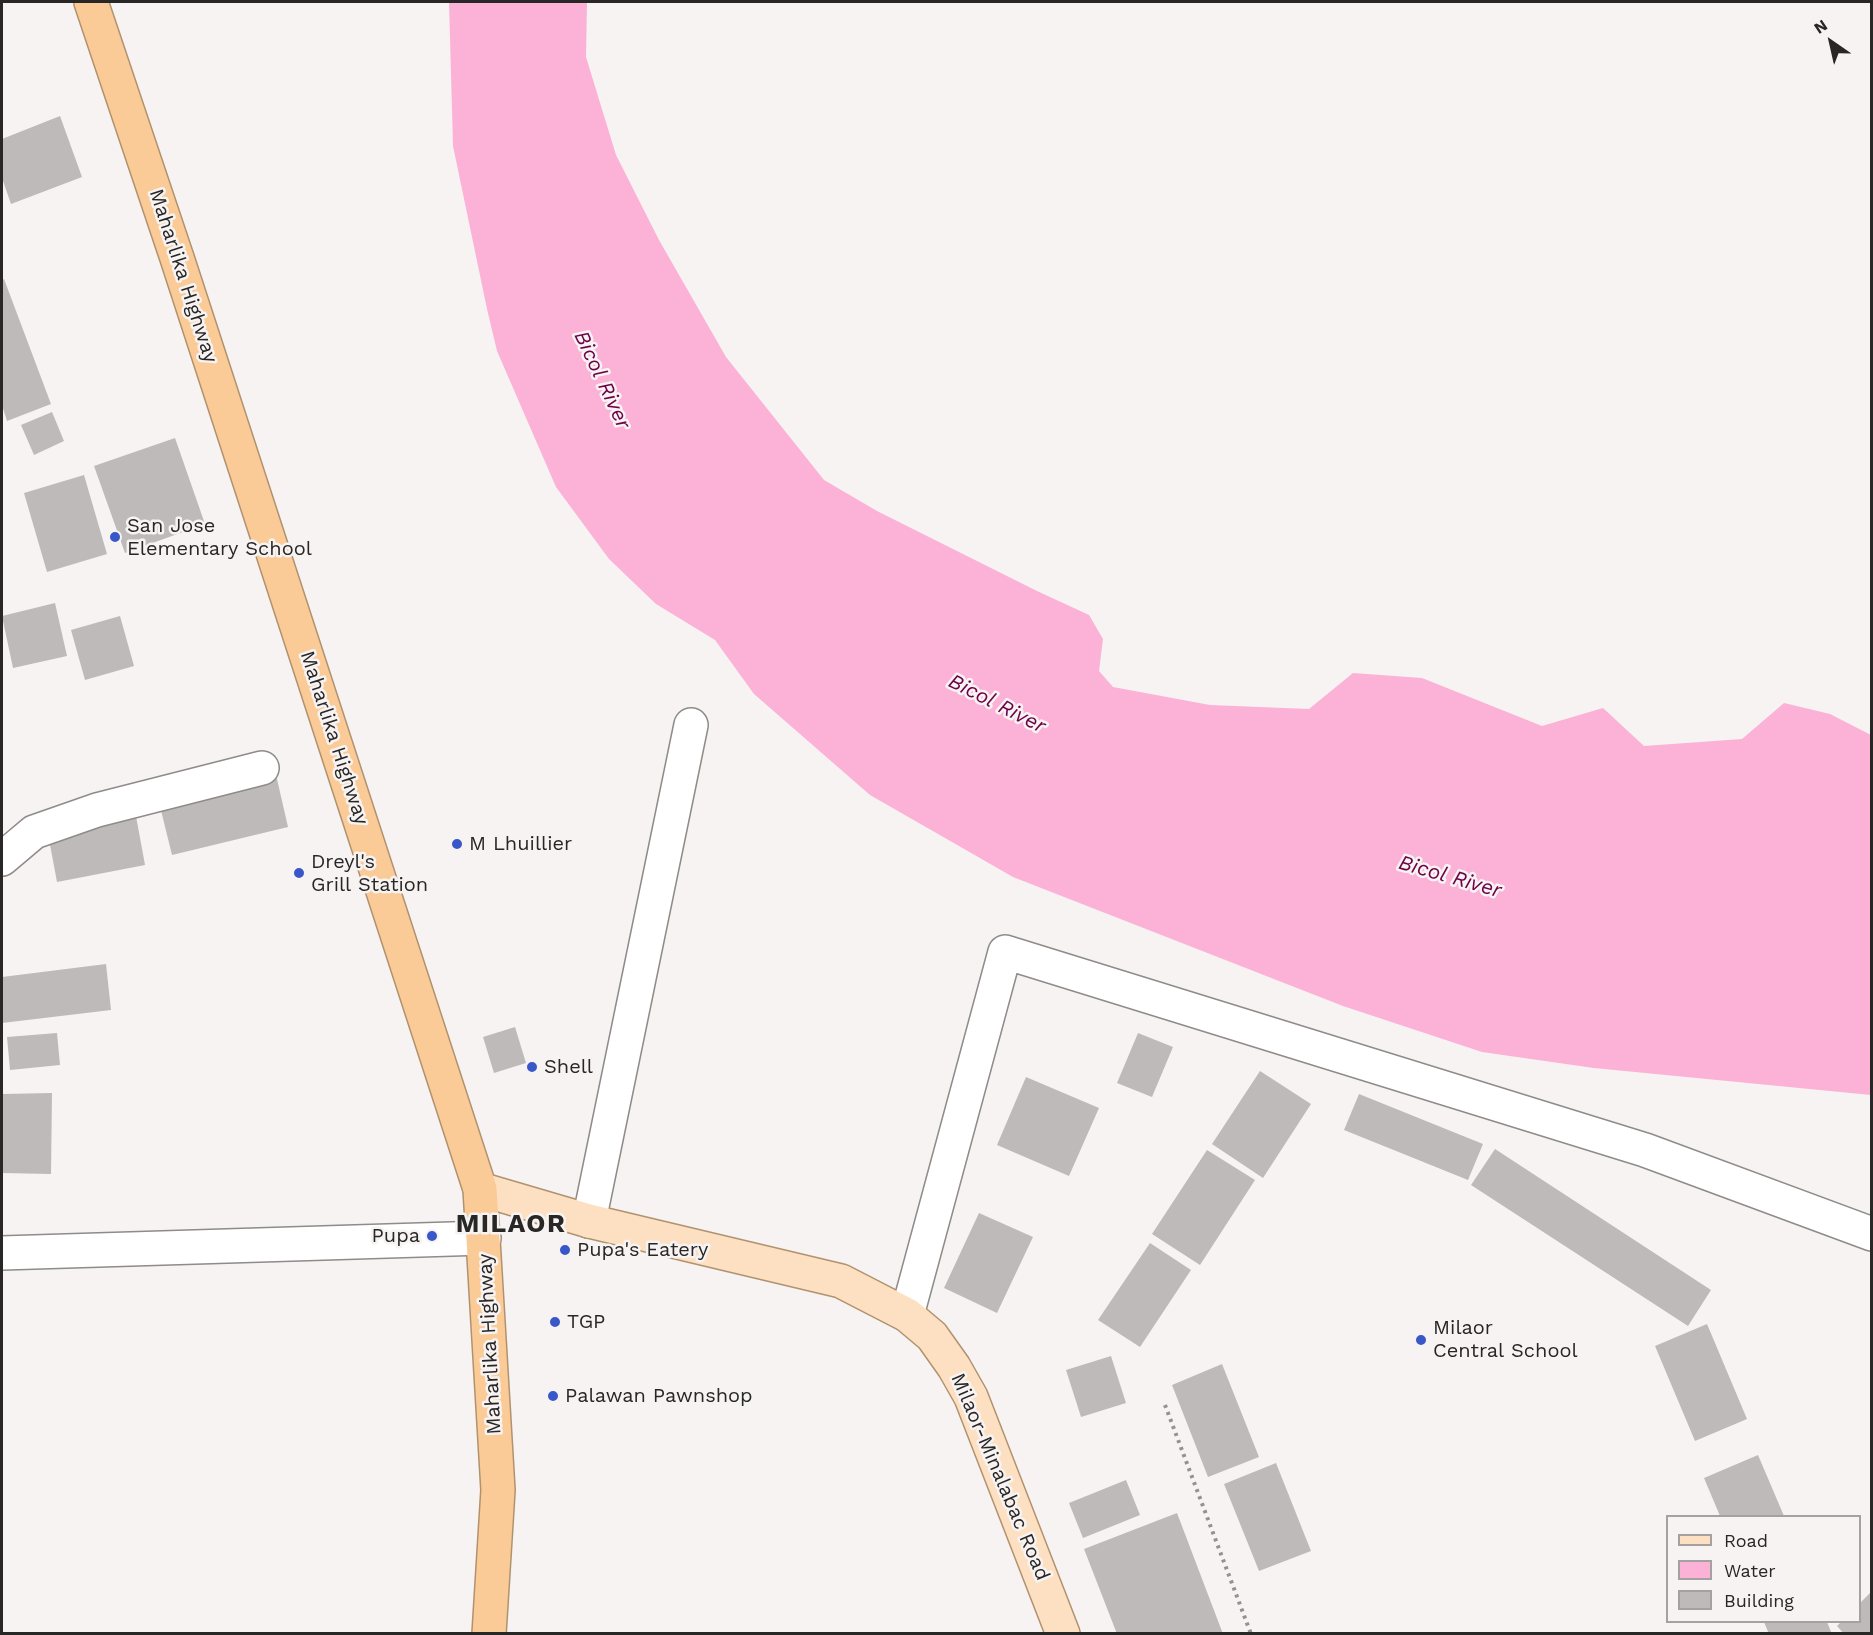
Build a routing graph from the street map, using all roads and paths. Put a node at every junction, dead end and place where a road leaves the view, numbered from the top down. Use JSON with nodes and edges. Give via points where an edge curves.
{"nodes":[{"id":1,"x":91,"y":2,"type":"edge"},
{"id":2,"x":690,"y":725,"type":"dead end"},
{"id":3,"x":262,"y":768,"type":"dead end"},
{"id":4,"x":2,"y":859,"type":"edge"},
{"id":5,"x":480,"y":1189,"type":"junction"},
{"id":6,"x":588,"y":1221,"type":"junction"},
{"id":7,"x":1872,"y":1234,"type":"edge"},
{"id":8,"x":484,"y":1238,"type":"junction"},
{"id":9,"x":2,"y":1253,"type":"edge"},
{"id":10,"x":907,"y":1315,"type":"junction"},
{"id":11,"x":1165,"y":1405,"type":"dead end"},
{"id":12,"x":489,"y":1634,"type":"edge"},
{"id":13,"x":1063,"y":1634,"type":"edge"},
{"id":14,"x":1251,"y":1634,"type":"edge"}],
"edges":[{"from":1,"to":5,"type":"highway","name":"Maharlika Highway"},
{"from":2,"to":6,"type":"street"},
{"from":3,"to":4,"type":"street","via":[[97,810],[34,832]]},
{"from":5,"to":6,"type":"main road","name":"Milaor-Minalabac Road"},
{"from":5,"to":8,"type":"highway","name":"Maharlika Highway"},
{"from":6,"to":10,"type":"main road","name":"Milaor-Minalabac Road","via":[[841,1281]]},
{"from":7,"to":10,"type":"street","via":[[1645,1150],[1005,952]]},
{"from":8,"to":9,"type":"street"},
{"from":8,"to":12,"type":"highway","name":"Maharlika Highway","via":[[498,1490]]},
{"from":10,"to":13,"type":"main road","name":"Milaor-Minalabac Road","via":[[932,1336],[971,1397]]},
{"from":11,"to":14,"type":"path"}]}
